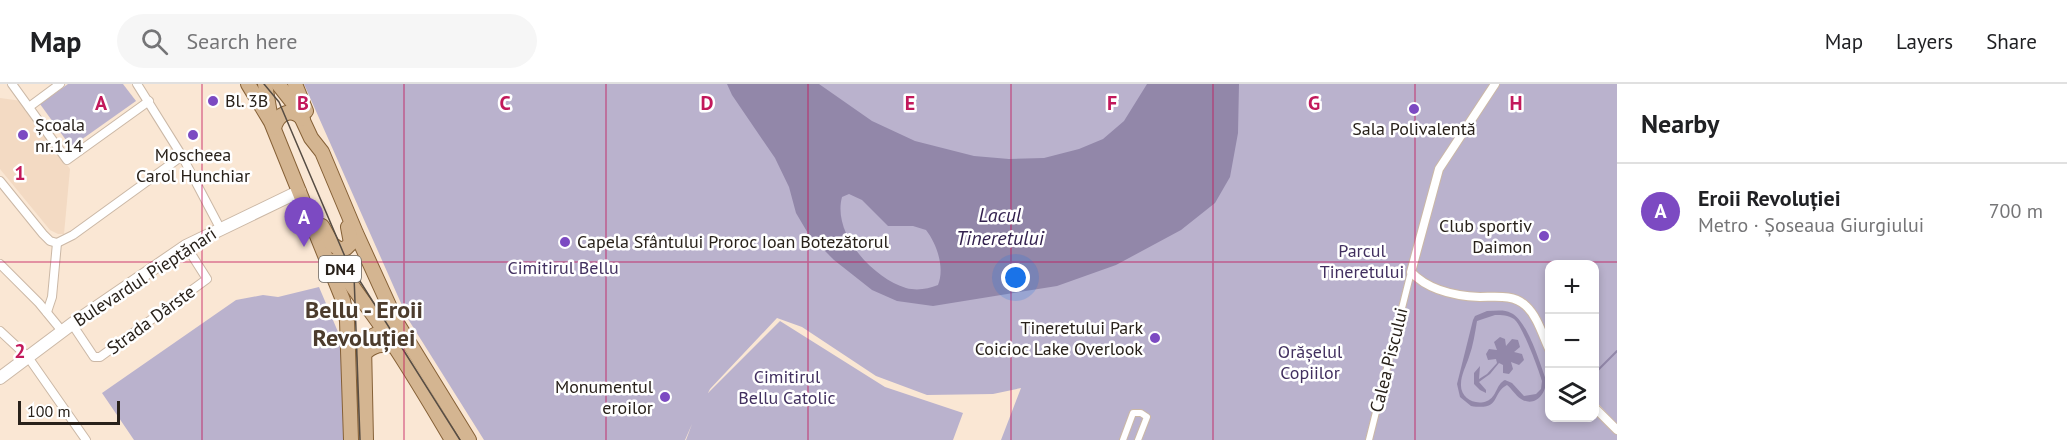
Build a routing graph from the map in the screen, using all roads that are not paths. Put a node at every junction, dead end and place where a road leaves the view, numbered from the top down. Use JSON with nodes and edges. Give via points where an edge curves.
{"nodes":[{"id":1,"x":12,"y":84,"type":"edge"},
{"id":2,"x":60,"y":84,"type":"edge"},
{"id":3,"x":137,"y":84,"type":"edge"},
{"id":4,"x":248,"y":84,"type":"edge"},
{"id":5,"x":265,"y":84,"type":"edge"},
{"id":6,"x":278,"y":84,"type":"edge"},
{"id":7,"x":295,"y":84,"type":"edge"},
{"id":8,"x":1495,"y":84,"type":"edge"},
{"id":9,"x":149,"y":101,"type":"junction"},
{"id":10,"x":28,"y":107,"type":"junction"},
{"id":11,"x":303,"y":119,"type":"junction"},
{"id":12,"x":272,"y":125,"type":"junction"},
{"id":13,"x":322,"y":152,"type":"junction"},
{"id":14,"x":182,"y":156,"type":"junction"},
{"id":15,"x":0,"y":181,"type":"edge"},
{"id":16,"x":302,"y":197,"type":"junction"},
{"id":17,"x":343,"y":204,"type":"junction"},
{"id":18,"x":220,"y":228,"type":"junction"},
{"id":19,"x":57,"y":243,"type":"junction"},
{"id":20,"x":186,"y":246,"type":"junction"},
{"id":21,"x":0,"y":264,"type":"edge"},
{"id":22,"x":1412,"y":272,"type":"junction"},
{"id":23,"x":47,"y":312,"type":"junction"},
{"id":24,"x":397,"y":323,"type":"junction"},
{"id":25,"x":67,"y":328,"type":"junction"},
{"id":26,"x":384,"y":330,"type":"junction"},
{"id":27,"x":0,"y":332,"type":"edge"},
{"id":28,"x":1545,"y":341,"type":"edge"},
{"id":29,"x":394,"y":346,"type":"junction"},
{"id":30,"x":364,"y":354,"type":"junction"},
{"id":31,"x":28,"y":357,"type":"junction"},
{"id":32,"x":0,"y":378,"type":"edge"},
{"id":33,"x":1599,"y":412,"type":"edge"},
{"id":34,"x":1617,"y":430,"type":"edge"},
{"id":35,"x":86,"y":440,"type":"edge"},
{"id":36,"x":351,"y":440,"type":"edge"},
{"id":37,"x":366,"y":440,"type":"edge"},
{"id":38,"x":453,"y":440,"type":"edge"},
{"id":39,"x":469,"y":440,"type":"edge"},
{"id":40,"x":1123,"y":440,"type":"edge"},
{"id":41,"x":1138,"y":440,"type":"edge"},
{"id":42,"x":1369,"y":440,"type":"edge"}],
"edges":[{"from":1,"to":10,"type":"street"},
{"from":2,"to":10,"type":"street"},
{"from":3,"to":9,"type":"street"},
{"from":4,"to":12,"type":"main road"},
{"from":5,"to":12,"type":"main road"},
{"from":6,"to":11,"type":"main road"},
{"from":7,"to":13,"type":"main road"},
{"from":8,"to":22,"type":"street","name":"Calea Piscului","via":[[1439,169]]},
{"from":9,"to":10,"type":"street","via":[[67,160]]},
{"from":9,"to":14,"type":"street"},
{"from":11,"to":12,"type":"main road","via":[[287,112]]},
{"from":11,"to":13,"type":"main road"},
{"from":12,"to":16,"type":"main road"},
{"from":13,"to":17,"type":"main road"},
{"from":14,"to":18,"type":"street"},
{"from":14,"to":19,"type":"street"},
{"from":15,"to":19,"type":"street","via":[[43,234]]},
{"from":16,"to":17,"type":"main road","via":[[332,244],[340,249],[349,246],[352,239]]},
{"from":16,"to":18,"type":"main road","name":"Bulevardul Pieptănari"},
{"from":16,"to":26,"type":"main road","number":"DN4","via":[[343,273]]},
{"from":16,"to":36,"type":"main road","via":[[346,312]]},
{"from":17,"to":24,"type":"main road"},
{"from":18,"to":20,"type":"main road","name":"Bulevardul Pieptănari"},
{"from":19,"to":23,"type":"street"},
{"from":20,"to":25,"type":"main road","name":"Bulevardul Pieptănari"},
{"from":20,"to":25,"type":"street","name":"Strada Dârste","via":[[207,279],[100,357],[94,357]]},
{"from":21,"to":23,"type":"street"},
{"from":22,"to":28,"type":"street","via":[[1435,289],[1518,300],[1529,309]]},
{"from":22,"to":42,"type":"street","name":"Calea Piscului"},
{"from":23,"to":25,"type":"street"},
{"from":24,"to":26,"type":"main road"},
{"from":24,"to":39,"type":"main road"},
{"from":25,"to":31,"type":"main road","name":"Bulevardul Pieptănari"},
{"from":26,"to":29,"type":"main road","number":"DN4"},
{"from":26,"to":30,"type":"main road","via":[[367,339]]},
{"from":27,"to":31,"type":"street"},
{"from":29,"to":30,"type":"main road","via":[[375,346]]},
{"from":29,"to":38,"type":"main road","number":"DN4"},
{"from":30,"to":37,"type":"main road"},
{"from":31,"to":32,"type":"main road","name":"Bulevardul Pieptănari"},
{"from":31,"to":35,"type":"street"},
{"from":33,"to":34,"type":"street"},
{"from":40,"to":41,"type":"street","via":[[1133,413],[1138,412],[1147,417]]}]}
